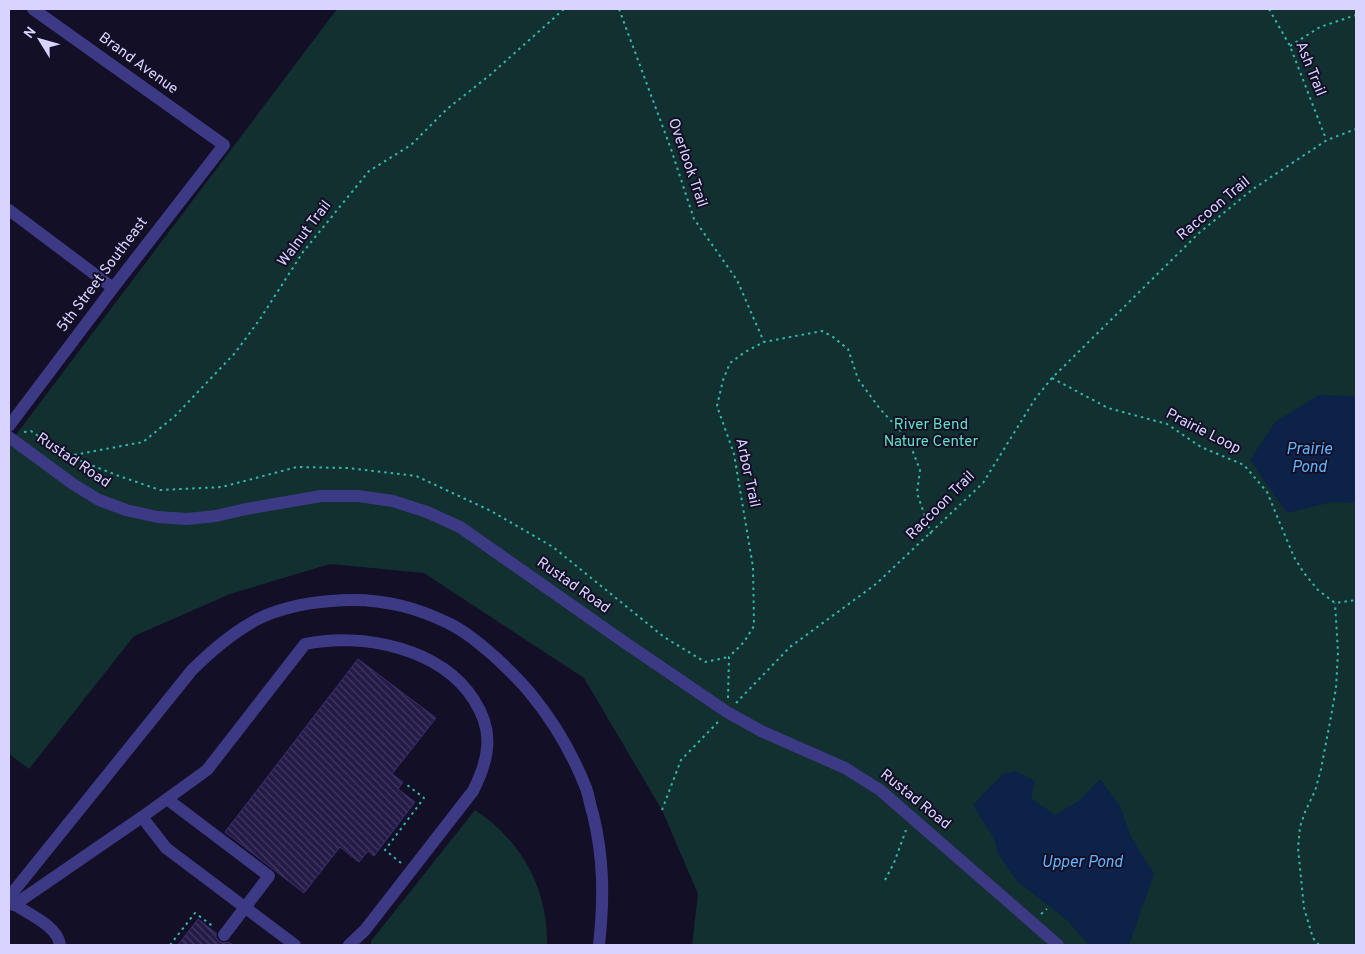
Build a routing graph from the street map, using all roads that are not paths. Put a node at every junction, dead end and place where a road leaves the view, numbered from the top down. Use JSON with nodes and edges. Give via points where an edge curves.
{"nodes":[{"id":1,"x":33,"y":9,"type":"edge"},
{"id":2,"x":224,"y":145,"type":"joint"},
{"id":3,"x":9,"y":210,"type":"edge"},
{"id":4,"x":113,"y":288,"type":"junction"},
{"id":5,"x":9,"y":426,"type":"edge"},
{"id":6,"x":9,"y":437,"type":"edge"},
{"id":7,"x":167,"y":799,"type":"junction"},
{"id":8,"x":142,"y":817,"type":"junction"},
{"id":9,"x":10,"y":901,"type":"edge"},
{"id":10,"x":245,"y":908,"type":"junction"},
{"id":11,"x":224,"y":935,"type":"road end"},
{"id":12,"x":60,"y":945,"type":"edge"},
{"id":13,"x":294,"y":945,"type":"edge"},
{"id":14,"x":349,"y":945,"type":"edge"},
{"id":15,"x":599,"y":945,"type":"edge"},
{"id":16,"x":1058,"y":945,"type":"edge"}],
"edges":[{"from":1,"to":2,"type":"street","name":"Brand Avenue"},
{"from":2,"to":4,"type":"street","name":"5th Street Southeast"},
{"from":3,"to":4,"type":"street"},
{"from":4,"to":5,"type":"street","name":"5th Street Southeast"},
{"from":6,"to":16,"type":"street","name":"Rustad Road","via":[[99,500],[157,517],[187,519],[216,516],[321,496],[358,496],[393,501],[460,527],[727,712],[845,768],[880,790]]},
{"from":7,"to":8,"type":"street"},
{"from":7,"to":10,"type":"street","via":[[269,876]]},
{"from":7,"to":14,"type":"street","via":[[207,770],[305,644],[349,641],[397,648],[432,661],[447,671],[469,692],[478,706],[487,734],[481,776],[474,791],[365,930]]},
{"from":8,"to":9,"type":"street"},
{"from":8,"to":10,"type":"street","via":[[166,848]]},
{"from":9,"to":12,"type":"street","via":[[52,928]]},
{"from":9,"to":15,"type":"street","via":[[192,670],[221,643],[260,618],[298,605],[344,599],[372,600],[427,615],[467,634],[510,671],[550,720],[572,756],[594,820],[603,893]]},
{"from":10,"to":11,"type":"street"},
{"from":10,"to":13,"type":"street"}]}
